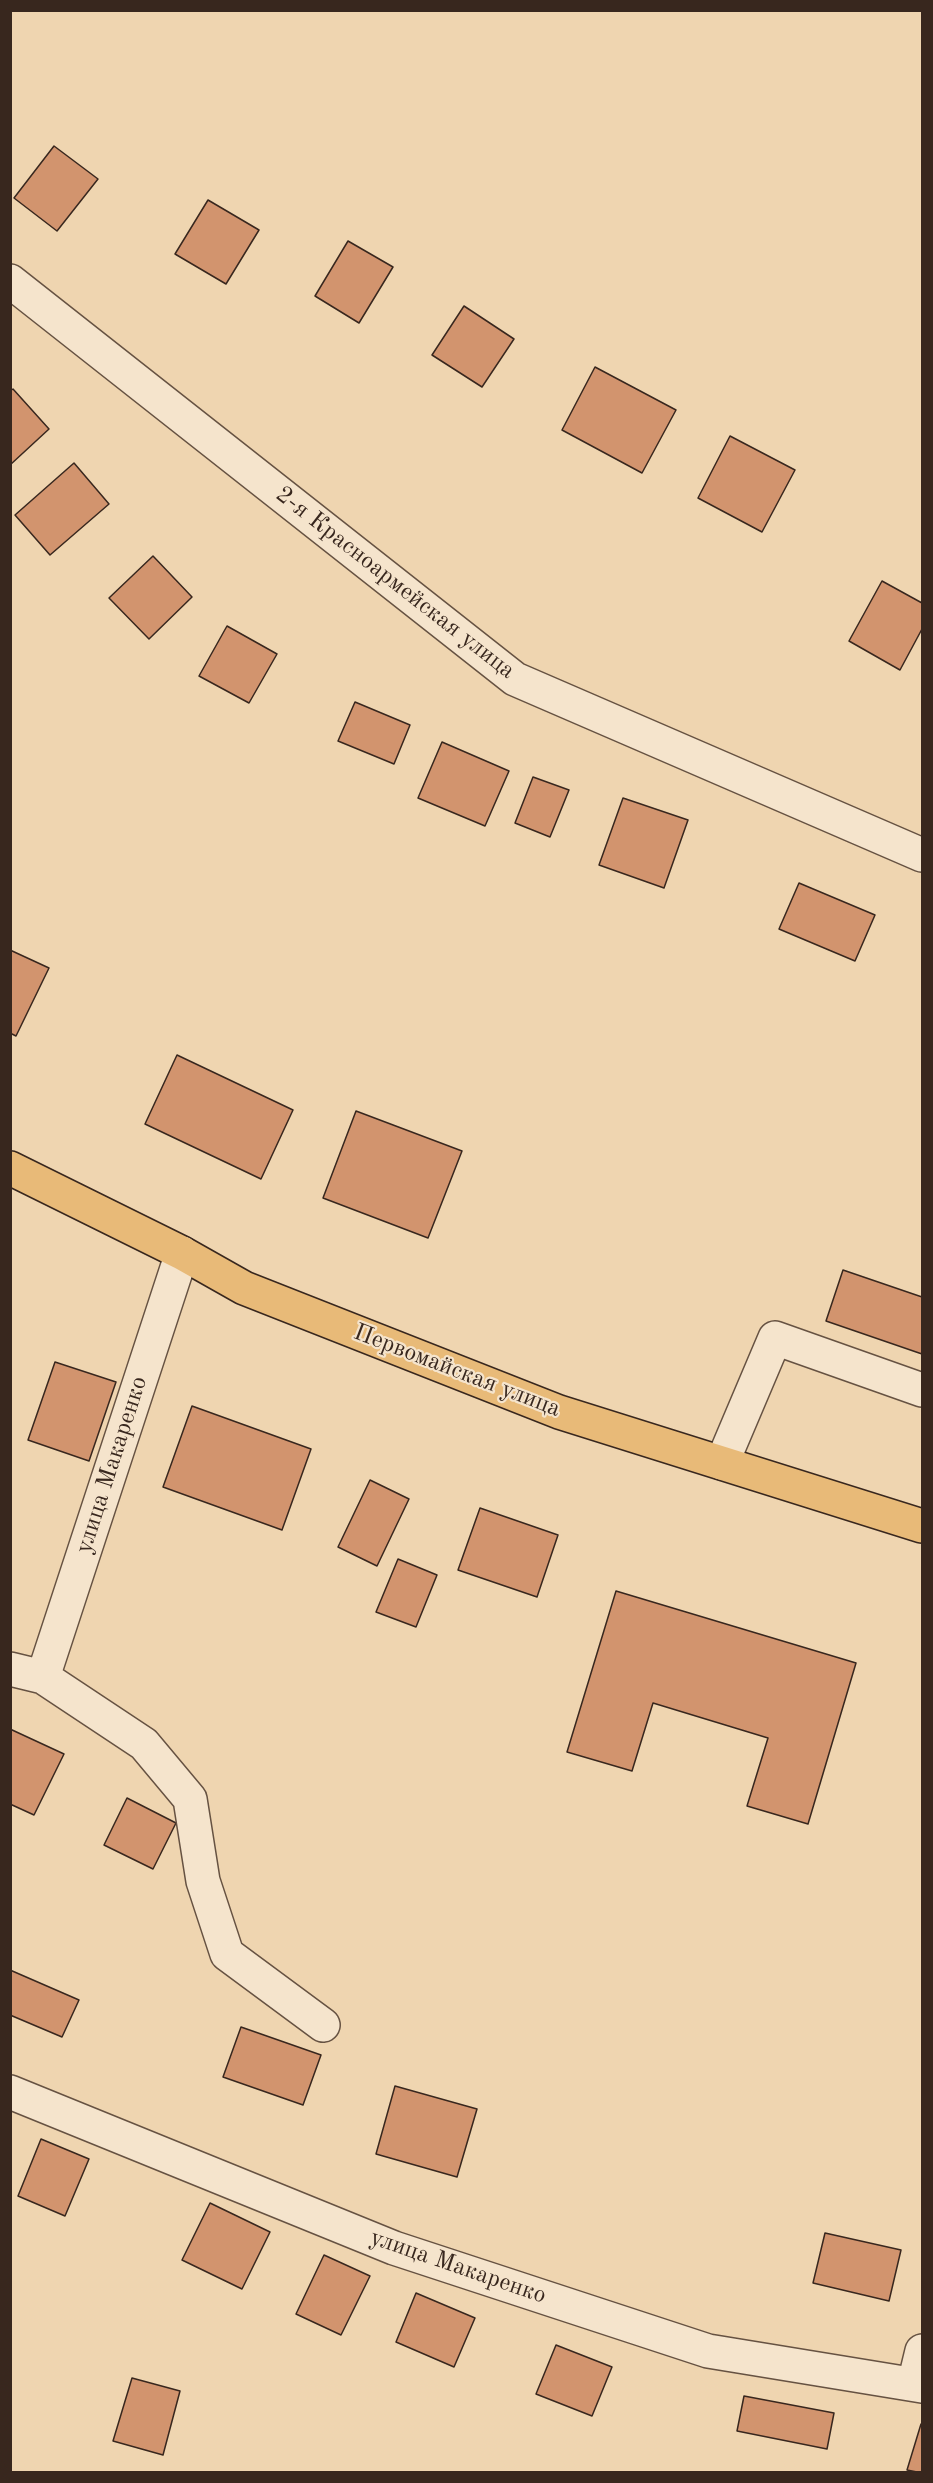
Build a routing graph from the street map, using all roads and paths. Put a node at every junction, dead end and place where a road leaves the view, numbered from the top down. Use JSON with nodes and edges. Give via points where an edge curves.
{"nodes":[{"id":1,"x":10,"y":280,"type":"edge"},
{"id":2,"x":922,"y":855,"type":"edge"},
{"id":3,"x":10,"y":1167,"type":"edge"},
{"id":4,"x":182,"y":1253,"type":"junction"},
{"id":5,"x":922,"y":1390,"type":"edge"},
{"id":6,"x":722,"y":1463,"type":"junction"},
{"id":7,"x":922,"y":1525,"type":"edge"},
{"id":8,"x":10,"y":1669,"type":"edge"},
{"id":9,"x":42,"y":1677,"type":"junction"},
{"id":10,"x":323,"y":2025,"type":"dead end"},
{"id":11,"x":10,"y":2092,"type":"edge"},
{"id":12,"x":922,"y":2351,"type":"edge"},
{"id":13,"x":918,"y":2385,"type":"edge"}],
"edges":[{"from":1,"to":2,"type":"street","name":"2-я Красноармейская улица","via":[[515,679]]},
{"from":3,"to":4,"type":"main road","name":"Первомайская улица"},
{"from":4,"to":6,"type":"main road","name":"Первомайская улица","via":[[244,1287],[548,1408]]},
{"from":4,"to":9,"type":"street","name":"улица Макаренко"},
{"from":5,"to":6,"type":"street","via":[[775,1338]]},
{"from":6,"to":7,"type":"main road","name":"Первомайская улица"},
{"from":8,"to":9,"type":"street"},
{"from":9,"to":10,"type":"street","via":[[144,1744],[190,1799],[203,1881],[227,1954]]},
{"from":11,"to":13,"type":"street","name":"улица Макаренко","via":[[394,2248],[697,2347]]},
{"from":12,"to":13,"type":"street"}]}
